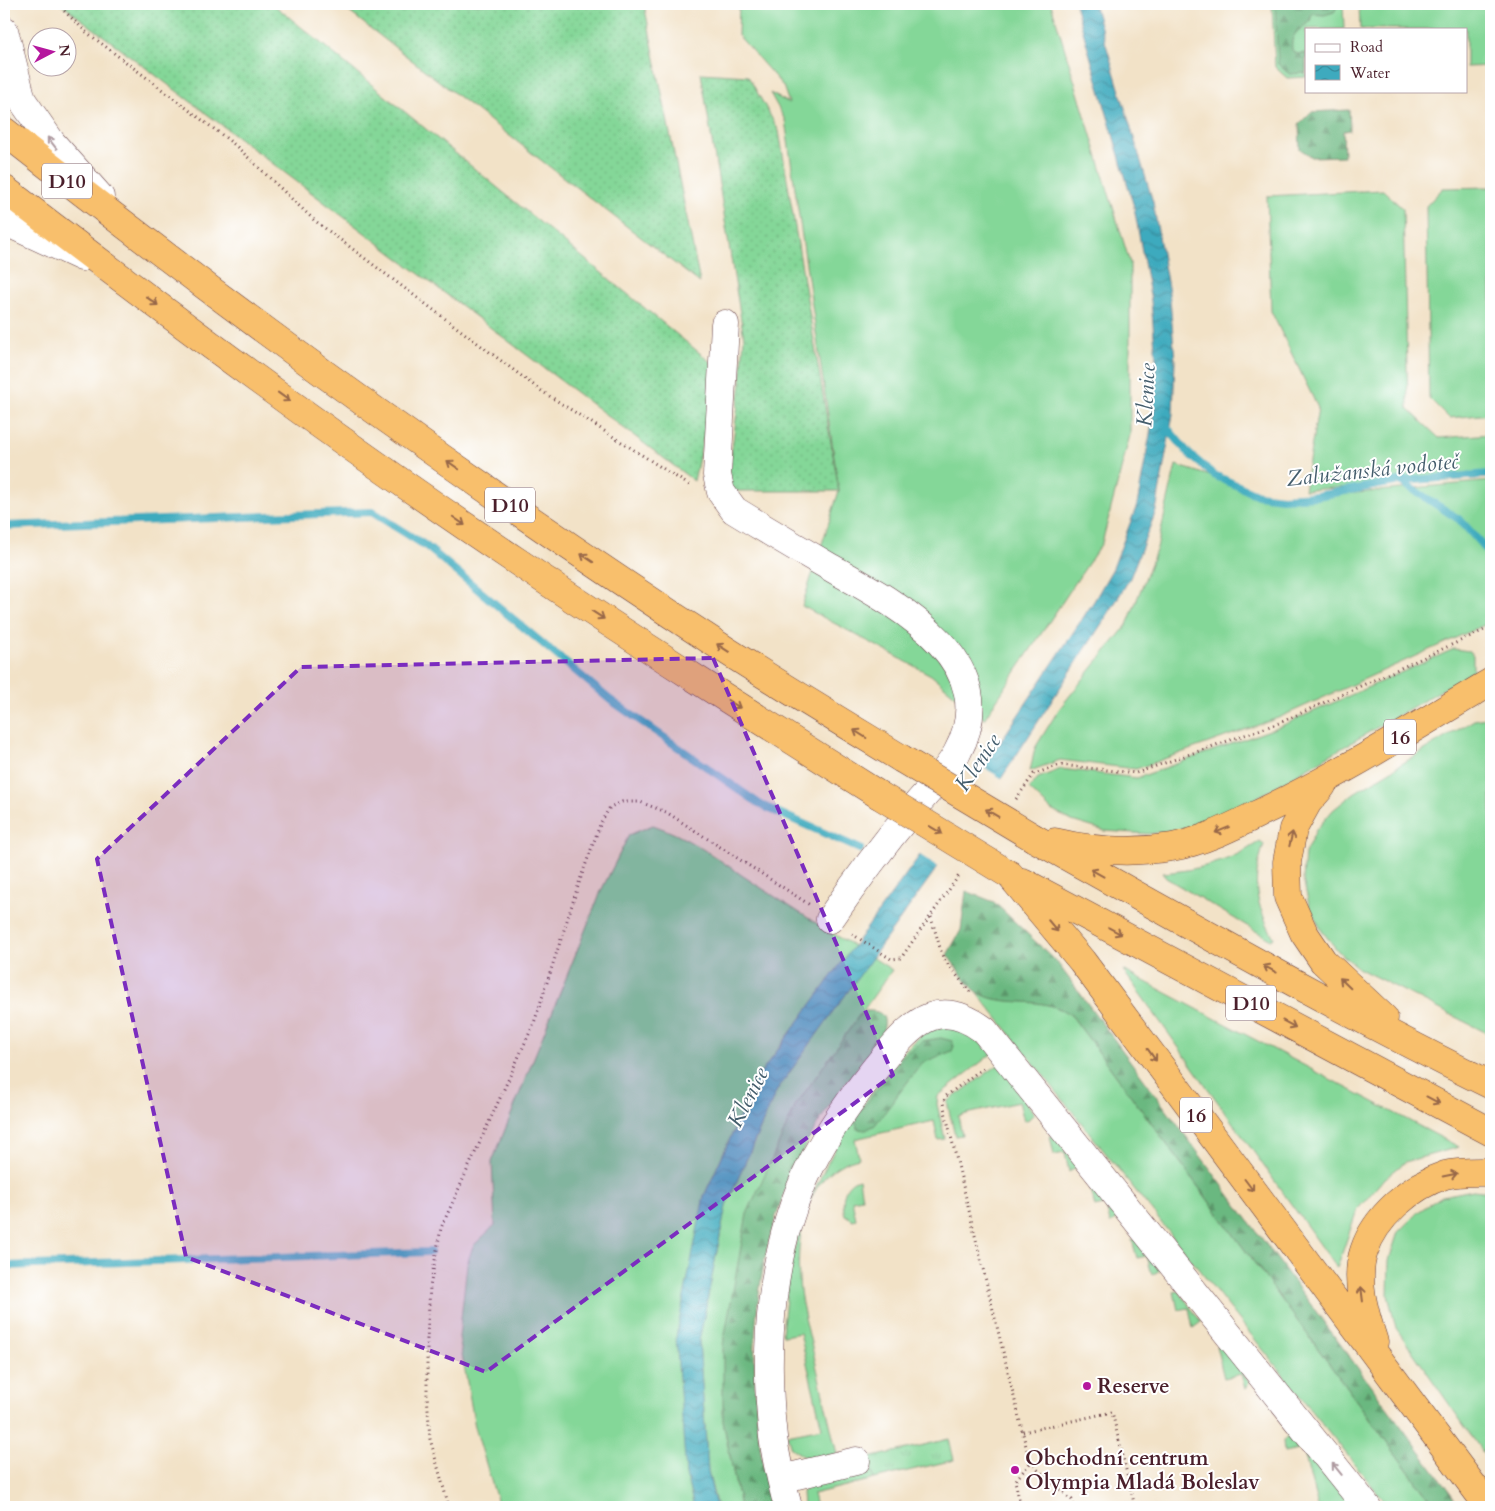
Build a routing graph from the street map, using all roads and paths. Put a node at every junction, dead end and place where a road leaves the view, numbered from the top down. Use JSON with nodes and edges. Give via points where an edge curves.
{"nodes":[{"id":1,"x":57,"y":4,"type":"edge"},
{"id":2,"x":4,"y":30,"type":"edge"},
{"id":3,"x":4,"y":131,"type":"edge"},
{"id":4,"x":4,"y":189,"type":"edge"},
{"id":5,"x":4,"y":220,"type":"edge"},
{"id":6,"x":131,"y":232,"type":"junction"},
{"id":7,"x":113,"y":273,"type":"junction"},
{"id":8,"x":725,"y":324,"type":"dead end"},
{"id":9,"x":721,"y":492,"type":"junction"},
{"id":10,"x":1491,"y":627,"type":"edge"},
{"id":11,"x":1484,"y":690,"type":"edge"},
{"id":12,"x":1330,"y":779,"type":"junction"},
{"id":13,"x":1021,"y":791,"type":"dead end"},
{"id":14,"x":1034,"y":838,"type":"junction"},
{"id":15,"x":1010,"y":875,"type":"junction"},
{"id":16,"x":957,"y":879,"type":"dead end"},
{"id":17,"x":931,"y":916,"type":"junction"},
{"id":18,"x":830,"y":919,"type":"joint"},
{"id":19,"x":852,"y":934,"type":"dead end"},
{"id":20,"x":972,"y":995,"type":"dead end"},
{"id":21,"x":1003,"y":1053,"type":"junction"},
{"id":22,"x":1437,"y":1058,"type":"junction"},
{"id":23,"x":1491,"y":1085,"type":"edge"},
{"id":24,"x":1491,"y":1132,"type":"edge"},
{"id":25,"x":1491,"y":1172,"type":"edge"},
{"id":26,"x":1378,"y":1358,"type":"junction"},
{"id":27,"x":1023,"y":1432,"type":"junction"},
{"id":28,"x":856,"y":1461,"type":"dead end"},
{"id":29,"x":1030,"y":1464,"type":"junction"},
{"id":30,"x":781,"y":1479,"type":"junction"},
{"id":31,"x":449,"y":1507,"type":"edge"},
{"id":32,"x":788,"y":1507,"type":"edge"},
{"id":33,"x":1021,"y":1507,"type":"edge"},
{"id":34,"x":1074,"y":1507,"type":"edge"},
{"id":35,"x":1135,"y":1507,"type":"edge"},
{"id":36,"x":1367,"y":1507,"type":"edge"},
{"id":37,"x":1489,"y":1507,"type":"edge"}],
"edges":[{"from":1,"to":9,"type":"path","via":[[85,31],[235,145],[314,220],[540,390],[695,489]]},
{"from":6,"to":2,"type":"lane","one_way":true,"via":[[52,143],[22,100]]},
{"from":3,"to":6,"type":"highway","number":"D10"},
{"from":4,"to":7,"type":"highway","number":"D10"},
{"from":5,"to":7,"type":"lane"},
{"from":14,"to":6,"type":"highway","number":"D10","one_way":true,"bridge":true,"via":[[725,649],[537,524],[335,382]]},
{"from":7,"to":15,"type":"highway","number":"D10","one_way":true,"bridge":true,"via":[[514,560],[879,795]]},
{"from":8,"to":9,"type":"lane","via":[[717,475]]},
{"from":9,"to":18,"type":"lane","via":[[734,510],[891,601],[937,638],[962,674],[969,698],[968,727],[957,754],[863,870]]},
{"from":10,"to":13,"type":"path","via":[[1279,722],[1136,773],[1060,764],[1034,774]]},
{"from":11,"to":12,"type":"highway","number":"16"},
{"from":12,"to":14,"type":"highway","one_way":true,"via":[[1238,824],[1173,847],[1098,849]]},
{"from":22,"to":12,"type":"highway","one_way":true,"via":[[1374,1010],[1323,961],[1304,933],[1288,897],[1287,862],[1294,829],[1308,802]]},
{"from":22,"to":14,"type":"highway","number":"D10","one_way":true},
{"from":15,"to":24,"type":"highway","number":"D10","one_way":true},
{"from":15,"to":26,"type":"highway","number":"16","one_way":true,"via":[[1082,960]]},
{"from":16,"to":17,"type":"path"},
{"from":17,"to":19,"type":"path","via":[[901,958],[891,959]]},
{"from":17,"to":20,"type":"path","via":[[943,958]]},
{"from":18,"to":31,"type":"path","via":[[666,812],[640,802],[622,802],[610,807],[601,822],[580,880],[534,1024],[441,1228],[430,1287],[427,1394],[430,1439]]},
{"from":21,"to":27,"type":"path","via":[[946,1096],[943,1103]]},
{"from":21,"to":30,"type":"lane","via":[[971,1020],[958,1015],[922,1019],[908,1029],[859,1088],[810,1166],[791,1211],[780,1258],[771,1332],[770,1394],[773,1438]]},
{"from":36,"to":21,"type":"lane","one_way":true},
{"from":22,"to":23,"type":"highway","number":"D10"},
{"from":26,"to":25,"type":"highway","one_way":true,"via":[[1364,1311],[1360,1277],[1363,1252],[1377,1225],[1394,1206],[1428,1183],[1446,1175]]},
{"from":26,"to":37,"type":"highway","number":"16"},
{"from":27,"to":29,"type":"path"},
{"from":27,"to":35,"type":"path","via":[[1112,1412]]},
{"from":28,"to":30,"type":"lane"},
{"from":29,"to":33,"type":"path","via":[[1015,1481]]},
{"from":29,"to":34,"type":"path","via":[[1072,1500]]},
{"from":30,"to":32,"type":"lane"}]}
